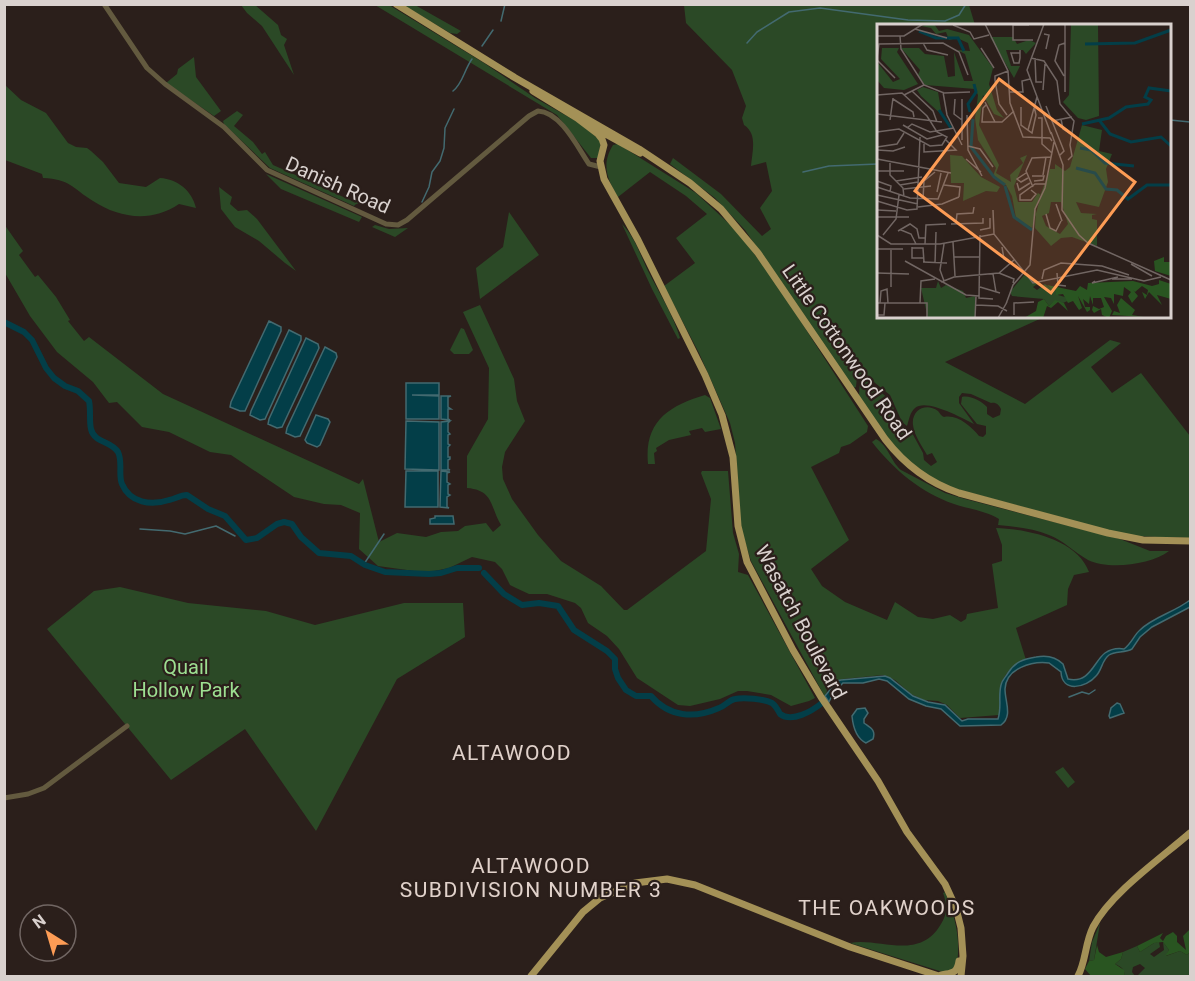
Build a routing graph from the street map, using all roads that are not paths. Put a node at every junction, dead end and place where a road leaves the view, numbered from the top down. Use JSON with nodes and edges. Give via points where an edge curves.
{"nodes":[{"id":1,"x":104,"y":4,"type":"edge"},
{"id":2,"x":396,"y":4,"type":"edge"},
{"id":3,"x":578,"y":116,"type":"junction"},
{"id":4,"x":614,"y":136,"type":"junction"},
{"id":5,"x":601,"y":167,"type":"junction"},
{"id":6,"x":1191,"y":541,"type":"edge"},
{"id":7,"x":127,"y":726,"type":"dead end"},
{"id":8,"x":4,"y":798,"type":"edge"},
{"id":9,"x":1191,"y":833,"type":"edge"},
{"id":10,"x":963,"y":956,"type":"junction"},
{"id":11,"x":531,"y":976,"type":"edge"},
{"id":12,"x":938,"y":976,"type":"edge"},
{"id":13,"x":961,"y":976,"type":"edge"},
{"id":14,"x":1078,"y":976,"type":"edge"}],
"edges":[{"from":1,"to":5,"type":"street","name":"Danish Road","via":[[147,68],[224,127],[263,166],[386,224],[404,222],[538,111],[548,113],[563,126],[588,163]]},
{"from":2,"to":3,"type":"main road","name":"Wasatch Boulevard"},
{"from":3,"to":4,"type":"main road","name":"Wasatch Boulevard"},
{"from":3,"to":5,"type":"main road","name":"Wasatch Boulevard","via":[[602,139]]},
{"from":4,"to":5,"type":"main road"},
{"from":4,"to":6,"type":"main road","name":"Little Cottonwood Road","via":[[684,178],[742,232],[885,440],[922,474],[959,493],[1108,534],[1143,540]]},
{"from":5,"to":10,"type":"main road","name":"Wasatch Boulevard","via":[[722,415],[733,457],[738,526],[747,561],[821,697],[945,884],[959,918]]},
{"from":7,"to":8,"type":"street","via":[[44,788]]},
{"from":9,"to":14,"type":"main road","via":[[1099,917],[1087,940]]},
{"from":10,"to":12,"type":"main road","via":[[954,973]]},
{"from":10,"to":13,"type":"main road","name":"Wasatch Boulevard"},
{"from":11,"to":12,"type":"main road","via":[[583,912],[600,898],[635,883],[665,879],[695,885],[850,947]]}]}
